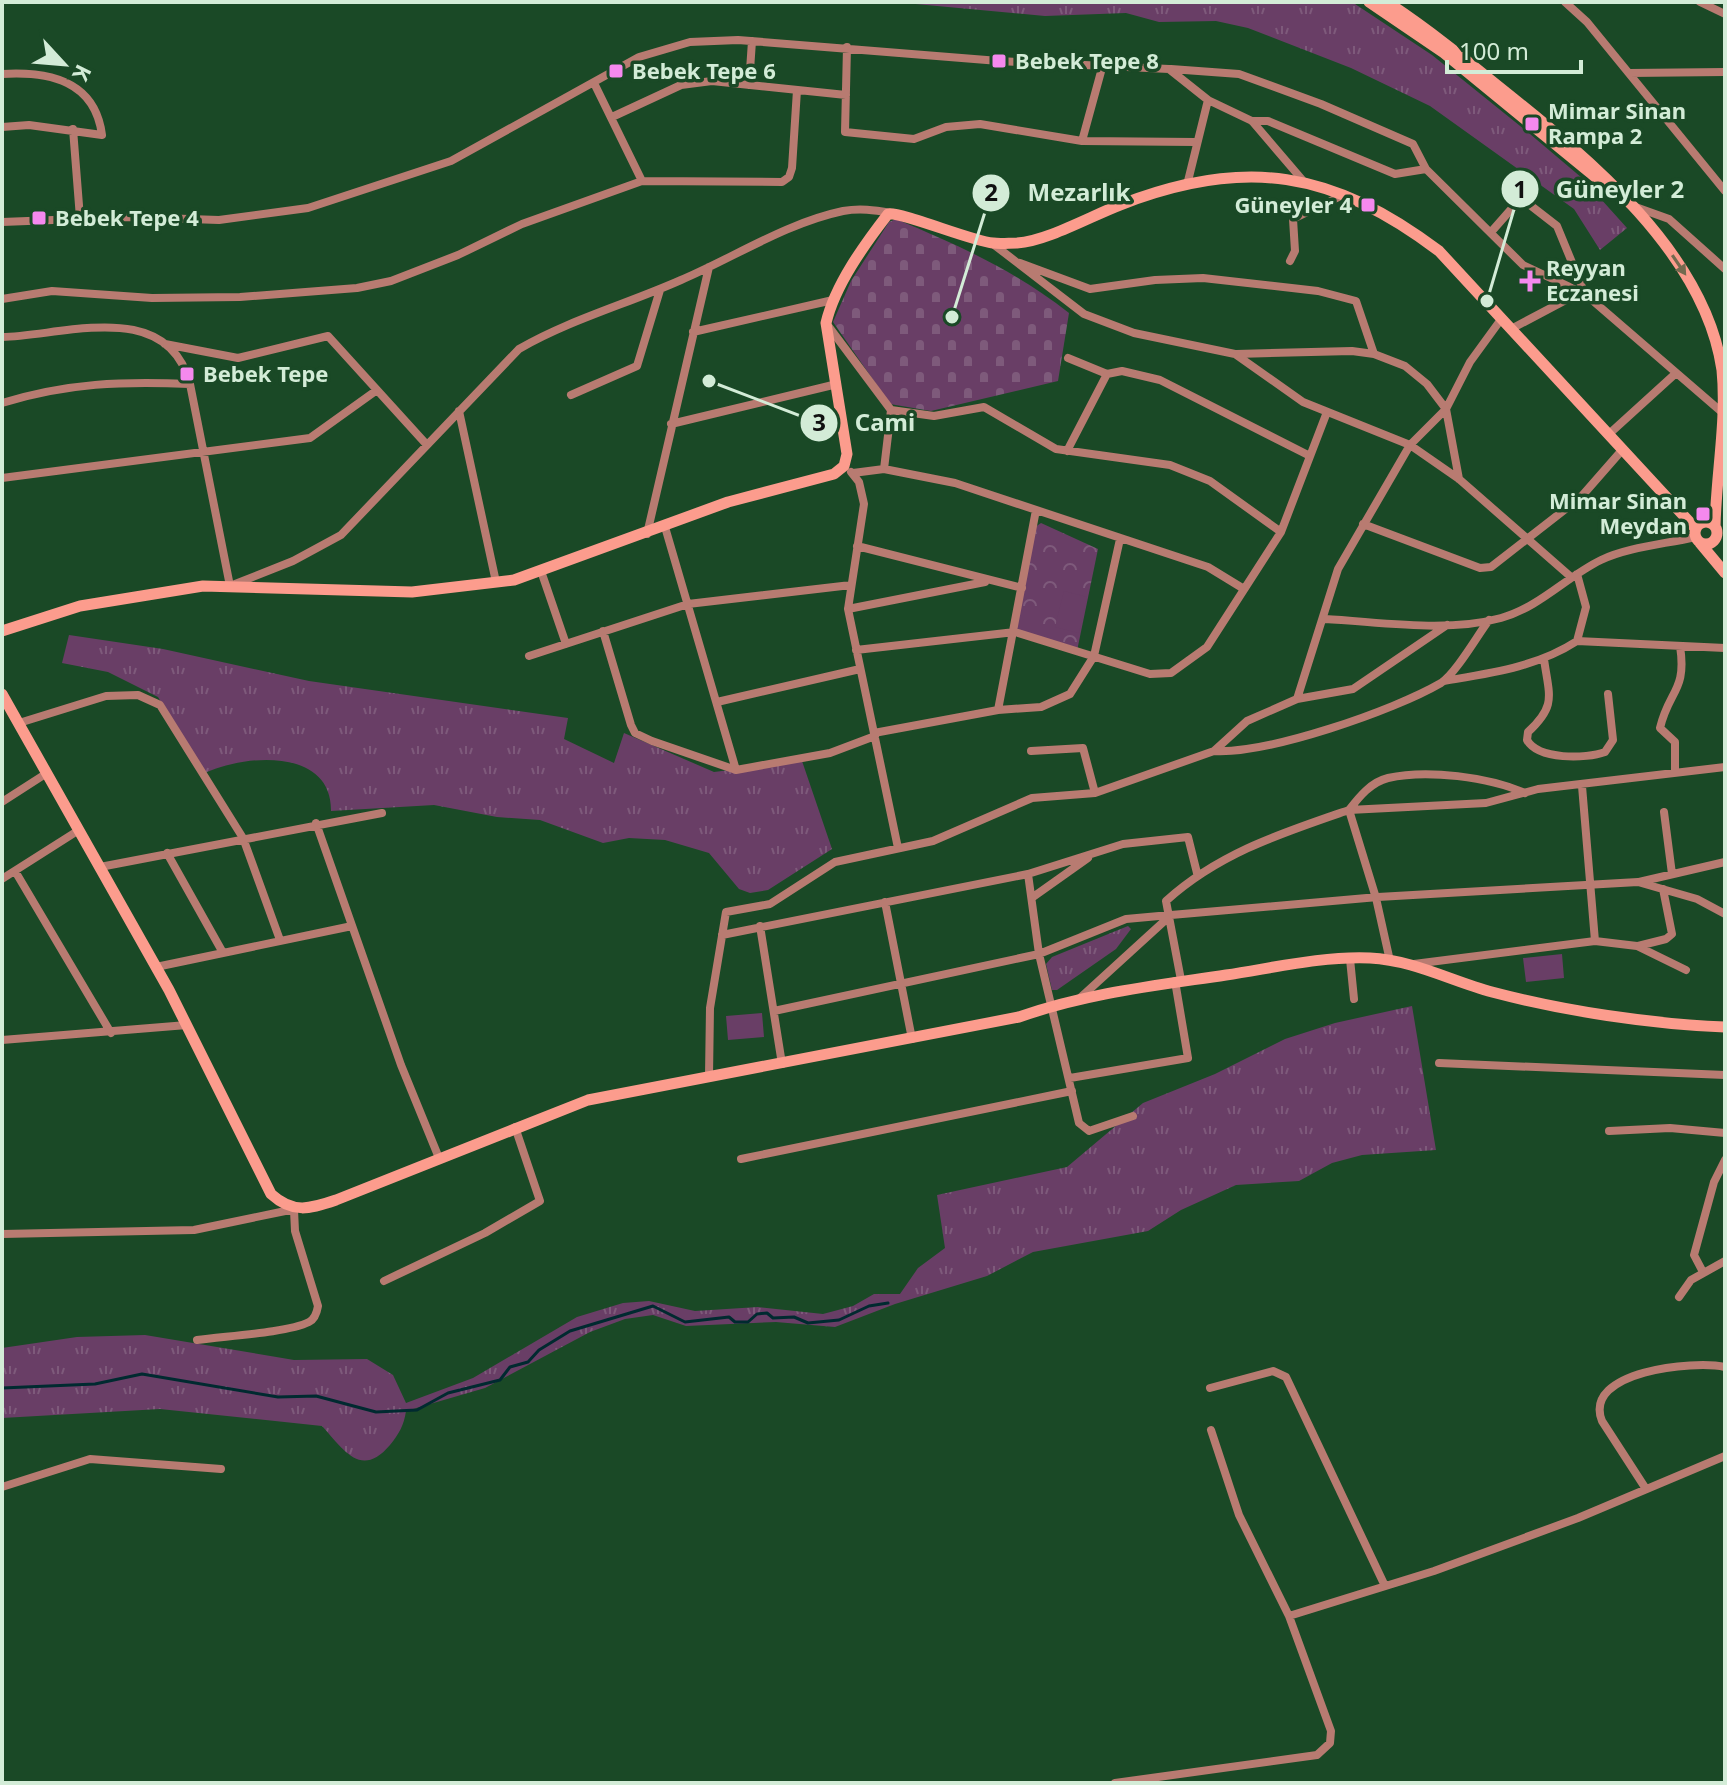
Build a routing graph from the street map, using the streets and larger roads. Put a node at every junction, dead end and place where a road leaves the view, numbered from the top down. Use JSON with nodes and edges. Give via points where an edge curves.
{"nodes":[{"id":1,"x":1369,"y":2,"type":"edge"},
{"id":2,"x":1387,"y":2,"type":"edge"},
{"id":3,"x":1565,"y":2,"type":"edge"},
{"id":4,"x":1700,"y":2,"type":"edge"},
{"id":5,"x":1725,"y":14,"type":"edge"},
{"id":6,"x":752,"y":41,"type":"junction"},
{"id":7,"x":847,"y":47,"type":"junction"},
{"id":8,"x":1102,"y":68,"type":"junction"},
{"id":9,"x":1169,"y":69,"type":"junction"},
{"id":10,"x":1725,"y":72,"type":"edge"},
{"id":11,"x":1629,"y":73,"type":"junction"},
{"id":12,"x":2,"y":74,"type":"edge"},
{"id":13,"x":594,"y":83,"type":"junction"},
{"id":14,"x":749,"y":85,"type":"junction"},
{"id":15,"x":797,"y":90,"type":"junction"},
{"id":16,"x":846,"y":95,"type":"junction"},
{"id":17,"x":1208,"y":100,"type":"junction"},
{"id":18,"x":612,"y":117,"type":"junction"},
{"id":19,"x":1252,"y":121,"type":"junction"},
{"id":20,"x":2,"y":127,"type":"edge"},
{"id":21,"x":73,"y":129,"type":"junction"},
{"id":22,"x":1082,"y":141,"type":"junction"},
{"id":23,"x":1195,"y":142,"type":"junction"},
{"id":24,"x":1426,"y":169,"type":"junction"},
{"id":25,"x":642,"y":181,"type":"junction"},
{"id":26,"x":1305,"y":183,"type":"junction"},
{"id":27,"x":1187,"y":185,"type":"junction"},
{"id":28,"x":1725,"y":191,"type":"edge"},
{"id":29,"x":1344,"y":195,"type":"junction"},
{"id":30,"x":1629,"y":205,"type":"junction"},
{"id":31,"x":891,"y":213,"type":"junction"},
{"id":32,"x":80,"y":218,"type":"junction"},
{"id":33,"x":2,"y":222,"type":"edge"},
{"id":34,"x":1492,"y":231,"type":"junction"},
{"id":35,"x":992,"y":243,"type":"junction"},
{"id":36,"x":1012,"y":260,"type":"junction"},
{"id":37,"x":1290,"y":261,"type":"dead end"},
{"id":38,"x":709,"y":267,"type":"junction"},
{"id":39,"x":1725,"y":269,"type":"edge"},
{"id":40,"x":660,"y":290,"type":"junction"},
{"id":41,"x":1583,"y":293,"type":"junction"},
{"id":42,"x":2,"y":299,"type":"edge"},
{"id":43,"x":833,"y":300,"type":"junction"},
{"id":44,"x":1502,"y":318,"type":"junction"},
{"id":45,"x":826,"y":323,"type":"junction"},
{"id":46,"x":1511,"y":329,"type":"junction"},
{"id":47,"x":693,"y":332,"type":"junction"},
{"id":48,"x":2,"y":337,"type":"edge"},
{"id":49,"x":164,"y":344,"type":"junction"},
{"id":50,"x":1235,"y":354,"type":"junction"},
{"id":51,"x":1374,"y":354,"type":"junction"},
{"id":52,"x":1068,"y":358,"type":"dead end"},
{"id":53,"x":1107,"y":374,"type":"junction"},
{"id":54,"x":1675,"y":374,"type":"junction"},
{"id":55,"x":190,"y":384,"type":"junction"},
{"id":56,"x":837,"y":384,"type":"junction"},
{"id":57,"x":377,"y":390,"type":"junction"},
{"id":58,"x":571,"y":395,"type":"dead end"},
{"id":59,"x":2,"y":403,"type":"edge"},
{"id":60,"x":1446,"y":409,"type":"junction"},
{"id":61,"x":891,"y":410,"type":"junction"},
{"id":62,"x":459,"y":411,"type":"junction"},
{"id":63,"x":1327,"y":412,"type":"junction"},
{"id":64,"x":1725,"y":415,"type":"edge"},
{"id":65,"x":671,"y":424,"type":"junction"},
{"id":66,"x":1609,"y":434,"type":"junction"},
{"id":67,"x":427,"y":445,"type":"junction"},
{"id":68,"x":1410,"y":445,"type":"junction"},
{"id":69,"x":204,"y":449,"type":"junction"},
{"id":70,"x":1623,"y":449,"type":"junction"},
{"id":71,"x":1067,"y":451,"type":"junction"},
{"id":72,"x":1310,"y":456,"type":"junction"},
{"id":73,"x":884,"y":469,"type":"junction"},
{"id":74,"x":848,"y":470,"type":"junction"},
{"id":75,"x":2,"y":478,"type":"edge"},
{"id":76,"x":1459,"y":479,"type":"junction"},
{"id":77,"x":1715,"y":490,"type":"junction"},
{"id":78,"x":1036,"y":510,"type":"junction"},
{"id":79,"x":1363,"y":524,"type":"junction"},
{"id":80,"x":665,"y":527,"type":"junction"},
{"id":81,"x":1716,"y":530,"type":"junction"},
{"id":82,"x":1281,"y":532,"type":"junction"},
{"id":83,"x":647,"y":534,"type":"junction"},
{"id":84,"x":1697,"y":534,"type":"junction"},
{"id":85,"x":1120,"y":539,"type":"junction"},
{"id":86,"x":1526,"y":541,"type":"junction"},
{"id":87,"x":857,"y":546,"type":"junction"},
{"id":88,"x":1725,"y":547,"type":"edge"},
{"id":89,"x":541,"y":571,"type":"junction"},
{"id":90,"x":1725,"y":573,"type":"edge"},
{"id":91,"x":1574,"y":576,"type":"junction"},
{"id":92,"x":990,"y":581,"type":"junction"},
{"id":93,"x":496,"y":582,"type":"junction"},
{"id":94,"x":851,"y":585,"type":"junction"},
{"id":95,"x":230,"y":586,"type":"junction"},
{"id":96,"x":1022,"y":588,"type":"junction"},
{"id":97,"x":1244,"y":589,"type":"junction"},
{"id":98,"x":688,"y":604,"type":"junction"},
{"id":99,"x":848,"y":609,"type":"junction"},
{"id":100,"x":1325,"y":619,"type":"junction"},
{"id":101,"x":1489,"y":620,"type":"junction"},
{"id":102,"x":1447,"y":625,"type":"junction"},
{"id":103,"x":2,"y":631,"type":"edge"},
{"id":104,"x":603,"y":631,"type":"junction"},
{"id":105,"x":1015,"y":632,"type":"junction"},
{"id":106,"x":1577,"y":641,"type":"junction"},
{"id":107,"x":566,"y":644,"type":"junction"},
{"id":108,"x":1680,"y":646,"type":"junction"},
{"id":109,"x":1725,"y":648,"type":"edge"},
{"id":110,"x":856,"y":650,"type":"junction"},
{"id":111,"x":529,"y":656,"type":"dead end"},
{"id":112,"x":1094,"y":656,"type":"junction"},
{"id":113,"x":1544,"y":659,"type":"junction"},
{"id":114,"x":860,"y":669,"type":"junction"},
{"id":115,"x":1443,"y":681,"type":"junction"},
{"id":116,"x":2,"y":694,"type":"edge"},
{"id":117,"x":1608,"y":694,"type":"dead end"},
{"id":118,"x":1297,"y":699,"type":"junction"},
{"id":119,"x":717,"y":702,"type":"junction"},
{"id":120,"x":998,"y":710,"type":"junction"},
{"id":121,"x":19,"y":723,"type":"junction"},
{"id":122,"x":874,"y":735,"type":"junction"},
{"id":123,"x":1031,"y":751,"type":"dead end"},
{"id":124,"x":1214,"y":751,"type":"junction"},
{"id":125,"x":1725,"y":767,"type":"edge"},
{"id":126,"x":736,"y":770,"type":"junction"},
{"id":127,"x":1675,"y":772,"type":"junction"},
{"id":128,"x":47,"y":773,"type":"junction"},
{"id":129,"x":1582,"y":786,"type":"junction"},
{"id":130,"x":1095,"y":793,"type":"junction"},
{"id":131,"x":1525,"y":793,"type":"junction"},
{"id":132,"x":2,"y":802,"type":"edge"},
{"id":133,"x":1349,"y":810,"type":"junction"},
{"id":134,"x":1664,"y":812,"type":"dead end"},
{"id":135,"x":382,"y":813,"type":"dead end"},
{"id":136,"x":316,"y":823,"type":"junction"},
{"id":137,"x":79,"y":830,"type":"junction"},
{"id":138,"x":243,"y":838,"type":"junction"},
{"id":139,"x":898,"y":848,"type":"junction"},
{"id":140,"x":167,"y":853,"type":"junction"},
{"id":141,"x":1096,"y":853,"type":"junction"},
{"id":142,"x":1723,"y":862,"type":"edge"},
{"id":143,"x":100,"y":867,"type":"junction"},
{"id":144,"x":15,"y":871,"type":"junction"},
{"id":145,"x":1197,"y":873,"type":"junction"},
{"id":146,"x":1028,"y":874,"type":"junction"},
{"id":147,"x":1672,"y":874,"type":"junction"},
{"id":148,"x":2,"y":879,"type":"edge"},
{"id":149,"x":1638,"y":882,"type":"junction"},
{"id":150,"x":1592,"y":884,"type":"junction"},
{"id":151,"x":1663,"y":889,"type":"junction"},
{"id":152,"x":1033,"y":897,"type":"junction"},
{"id":153,"x":1376,"y":898,"type":"junction"},
{"id":154,"x":885,"y":902,"type":"junction"},
{"id":155,"x":1725,"y":914,"type":"edge"},
{"id":156,"x":1171,"y":915,"type":"junction"},
{"id":157,"x":352,"y":926,"type":"junction"},
{"id":158,"x":760,"y":926,"type":"junction"},
{"id":159,"x":722,"y":935,"type":"junction"},
{"id":160,"x":280,"y":940,"type":"junction"},
{"id":161,"x":1595,"y":941,"type":"junction"},
{"id":162,"x":1637,"y":946,"type":"junction"},
{"id":163,"x":222,"y":951,"type":"junction"},
{"id":164,"x":1039,"y":954,"type":"junction"},
{"id":165,"x":1350,"y":959,"type":"junction"},
{"id":166,"x":1390,"y":961,"type":"junction"},
{"id":167,"x":1411,"y":964,"type":"junction"},
{"id":168,"x":156,"y":967,"type":"junction"},
{"id":169,"x":1686,"y":970,"type":"dead end"},
{"id":170,"x":1178,"y":980,"type":"junction"},
{"id":171,"x":903,"y":986,"type":"junction"},
{"id":172,"x":1079,"y":998,"type":"junction"},
{"id":173,"x":1354,"y":999,"type":"dead end"},
{"id":174,"x":1051,"y":1006,"type":"junction"},
{"id":175,"x":774,"y":1011,"type":"junction"},
{"id":176,"x":187,"y":1025,"type":"junction"},
{"id":177,"x":1725,"y":1027,"type":"edge"},
{"id":178,"x":111,"y":1033,"type":"junction"},
{"id":179,"x":912,"y":1039,"type":"junction"},
{"id":180,"x":2,"y":1040,"type":"edge"},
{"id":181,"x":1439,"y":1063,"type":"dead end"},
{"id":182,"x":782,"y":1064,"type":"junction"},
{"id":183,"x":1725,"y":1075,"type":"edge"},
{"id":184,"x":709,"y":1076,"type":"junction"},
{"id":185,"x":1070,"y":1078,"type":"junction"},
{"id":186,"x":1072,"y":1091,"type":"junction"},
{"id":187,"x":1133,"y":1116,"type":"dead end"},
{"id":188,"x":515,"y":1127,"type":"junction"},
{"id":189,"x":1609,"y":1131,"type":"dead end"},
{"id":190,"x":1725,"y":1133,"type":"edge"},
{"id":191,"x":439,"y":1158,"type":"junction"},
{"id":192,"x":741,"y":1159,"type":"dead end"},
{"id":193,"x":1725,"y":1160,"type":"edge"},
{"id":194,"x":294,"y":1209,"type":"junction"},
{"id":195,"x":2,"y":1234,"type":"edge"},
{"id":196,"x":1725,"y":1261,"type":"edge"},
{"id":197,"x":1703,"y":1272,"type":"junction"},
{"id":198,"x":384,"y":1281,"type":"dead end"},
{"id":199,"x":1679,"y":1297,"type":"dead end"},
{"id":200,"x":197,"y":1340,"type":"dead end"},
{"id":201,"x":1725,"y":1367,"type":"edge"},
{"id":202,"x":1210,"y":1388,"type":"dead end"},
{"id":203,"x":1211,"y":1430,"type":"dead end"},
{"id":204,"x":1725,"y":1456,"type":"edge"},
{"id":205,"x":221,"y":1469,"type":"dead end"},
{"id":206,"x":2,"y":1487,"type":"edge"},
{"id":207,"x":1646,"y":1489,"type":"junction"},
{"id":208,"x":1385,"y":1586,"type":"junction"},
{"id":209,"x":1289,"y":1616,"type":"junction"},
{"id":210,"x":1115,"y":1783,"type":"edge"}],
"edges":[{"from":1,"to":30,"type":"street","via":[[1444,53]]},
{"from":2,"to":30,"type":"street","via":[[1559,134]]},
{"from":3,"to":11,"type":"street"},
{"from":4,"to":5,"type":"street"},
{"from":6,"to":7,"type":"street"},
{"from":6,"to":13,"type":"street","via":[[690,42],[639,57]]},
{"from":6,"to":14,"type":"street"},
{"from":7,"to":8,"type":"street"},
{"from":7,"to":16,"type":"street"},
{"from":8,"to":9,"type":"street"},
{"from":8,"to":22,"type":"street"},
{"from":9,"to":17,"type":"street"},
{"from":9,"to":24,"type":"street","via":[[1239,74],[1321,104],[1413,144]]},
{"from":10,"to":11,"type":"street"},
{"from":11,"to":28,"type":"street"},
{"from":12,"to":21,"type":"street","via":[[25,73],[82,90],[97,110],[102,135]]},
{"from":13,"to":18,"type":"street"},
{"from":13,"to":32,"type":"street","via":[[451,161],[308,208],[219,220]]},
{"from":14,"to":15,"type":"street"},
{"from":14,"to":18,"type":"street","via":[[681,85]]},
{"from":15,"to":16,"type":"street"},
{"from":15,"to":25,"type":"street","via":[[792,168],[786,180]]},
{"from":16,"to":22,"type":"street","via":[[845,132],[914,139],[946,127],[980,124]]},
{"from":17,"to":19,"type":"street"},
{"from":17,"to":23,"type":"street"},
{"from":18,"to":25,"type":"street"},
{"from":19,"to":24,"type":"street","via":[[1268,121],[1395,174]]},
{"from":19,"to":26,"type":"street"},
{"from":20,"to":21,"type":"street"},
{"from":21,"to":32,"type":"street"},
{"from":22,"to":23,"type":"street"},
{"from":23,"to":27,"type":"street"},
{"from":24,"to":34,"type":"street"},
{"from":25,"to":42,"type":"street","via":[[522,224],[405,276],[357,288],[152,298],[52,291]]},
{"from":26,"to":27,"type":"street","via":[[1262,175]]},
{"from":26,"to":29,"type":"street"},
{"from":27,"to":35,"type":"street","via":[[1022,243]]},
{"from":29,"to":37,"type":"street","via":[[1293,219],[1296,240]]},
{"from":29,"to":44,"type":"street","via":[[1393,216],[1439,251]]},
{"from":30,"to":39,"type":"street","via":[[1669,219]]},
{"from":30,"to":64,"type":"street","one_way":true,"via":[[1693,285],[1722,368]]},
{"from":31,"to":35,"type":"street"},
{"from":31,"to":38,"type":"street","via":[[866,208],[841,212]]},
{"from":31,"to":43,"type":"street"},
{"from":32,"to":33,"type":"street"},
{"from":34,"to":41,"type":"street","via":[[1523,265]]},
{"from":34,"to":41,"type":"street","via":[[1521,198],[1557,226]]},
{"from":35,"to":36,"type":"street"},
{"from":36,"to":50,"type":"street","via":[[1084,314],[1134,333]]},
{"from":36,"to":51,"type":"street","via":[[1090,289],[1203,278],[1318,291],[1356,301]]},
{"from":38,"to":40,"type":"street"},
{"from":38,"to":47,"type":"street"},
{"from":40,"to":58,"type":"street","via":[[637,366]]},
{"from":40,"to":62,"type":"street","via":[[554,329],[519,349]]},
{"from":41,"to":46,"type":"street"},
{"from":41,"to":54,"type":"street"},
{"from":43,"to":45,"type":"street"},
{"from":43,"to":47,"type":"street"},
{"from":44,"to":46,"type":"street"},
{"from":44,"to":60,"type":"street","via":[[1470,362]]},
{"from":45,"to":56,"type":"street"},
{"from":45,"to":61,"type":"street"},
{"from":46,"to":66,"type":"street"},
{"from":47,"to":65,"type":"street"},
{"from":48,"to":49,"type":"street","via":[[91,326],[121,328]]},
{"from":49,"to":55,"type":"street","via":[[177,356]]},
{"from":49,"to":57,"type":"street","via":[[238,358],[328,336]]},
{"from":50,"to":51,"type":"street"},
{"from":50,"to":63,"type":"street","via":[[1303,402]]},
{"from":51,"to":60,"type":"street","via":[[1405,366]]},
{"from":52,"to":53,"type":"street"},
{"from":53,"to":71,"type":"street"},
{"from":53,"to":72,"type":"street","via":[[1122,371],[1160,380]]},
{"from":54,"to":64,"type":"street"},
{"from":54,"to":66,"type":"street"},
{"from":55,"to":59,"type":"street","via":[[111,381]]},
{"from":55,"to":69,"type":"street"},
{"from":56,"to":65,"type":"street"},
{"from":56,"to":74,"type":"street"},
{"from":57,"to":67,"type":"street"},
{"from":57,"to":69,"type":"street","via":[[310,438]]},
{"from":60,"to":68,"type":"street"},
{"from":60,"to":76,"type":"street"},
{"from":61,"to":71,"type":"street","via":[[934,416],[984,407]]},
{"from":61,"to":73,"type":"street"},
{"from":62,"to":67,"type":"street"},
{"from":62,"to":93,"type":"street"},
{"from":63,"to":68,"type":"street"},
{"from":63,"to":72,"type":"street"},
{"from":64,"to":77,"type":"street"},
{"from":65,"to":83,"type":"street"},
{"from":66,"to":70,"type":"street"},
{"from":67,"to":95,"type":"street","via":[[341,535]]},
{"from":68,"to":76,"type":"street"},
{"from":68,"to":79,"type":"street"},
{"from":69,"to":75,"type":"street"},
{"from":69,"to":95,"type":"street"},
{"from":70,"to":84,"type":"street"},
{"from":70,"to":86,"type":"street","via":[[1581,497]]},
{"from":71,"to":82,"type":"street","via":[[1170,465],[1210,481]]},
{"from":72,"to":82,"type":"street"},
{"from":73,"to":74,"type":"street"},
{"from":73,"to":78,"type":"street","via":[[955,483]]},
{"from":74,"to":80,"type":"street","via":[[728,502]]},
{"from":74,"to":87,"type":"street","via":[[863,493]]},
{"from":76,"to":86,"type":"street"},
{"from":77,"to":81,"type":"street"},
{"from":77,"to":84,"type":"street"},
{"from":78,"to":85,"type":"street"},
{"from":78,"to":96,"type":"street"},
{"from":79,"to":86,"type":"street","via":[[1480,568],[1491,567]]},
{"from":79,"to":100,"type":"street","via":[[1338,569]]},
{"from":80,"to":83,"type":"street"},
{"from":80,"to":98,"type":"street"},
{"from":81,"to":84,"type":"street","via":[[1705,522]]},
{"from":81,"to":84,"type":"street","via":[[1711,543]]},
{"from":81,"to":88,"type":"street"},
{"from":82,"to":97,"type":"street"},
{"from":83,"to":89,"type":"street"},
{"from":84,"to":90,"type":"street"},
{"from":84,"to":91,"type":"street","via":[[1603,559]]},
{"from":85,"to":97,"type":"street","via":[[1208,567]]},
{"from":85,"to":112,"type":"street"},
{"from":86,"to":91,"type":"street"},
{"from":87,"to":92,"type":"street"},
{"from":87,"to":94,"type":"street"},
{"from":89,"to":93,"type":"street"},
{"from":89,"to":107,"type":"street"},
{"from":91,"to":101,"type":"street","via":[[1553,594]]},
{"from":91,"to":106,"type":"street","via":[[1586,607]]},
{"from":92,"to":96,"type":"street"},
{"from":92,"to":99,"type":"street"},
{"from":93,"to":95,"type":"street","via":[[412,592]]},
{"from":94,"to":98,"type":"street"},
{"from":94,"to":99,"type":"street"},
{"from":95,"to":103,"type":"street","via":[[80,606]]},
{"from":96,"to":105,"type":"street"},
{"from":97,"to":112,"type":"street","via":[[1207,647],[1171,673],[1150,674]]},
{"from":98,"to":104,"type":"street"},
{"from":98,"to":119,"type":"street"},
{"from":99,"to":110,"type":"street"},
{"from":100,"to":102,"type":"street"},
{"from":100,"to":118,"type":"street"},
{"from":101,"to":102,"type":"street"},
{"from":101,"to":115,"type":"street"},
{"from":102,"to":118,"type":"street","via":[[1353,689]]},
{"from":104,"to":107,"type":"street"},
{"from":104,"to":126,"type":"street","via":[[635,733]]},
{"from":105,"to":110,"type":"street"},
{"from":105,"to":112,"type":"street"},
{"from":105,"to":120,"type":"street"},
{"from":106,"to":108,"type":"street"},
{"from":106,"to":113,"type":"street"},
{"from":107,"to":111,"type":"street"},
{"from":108,"to":109,"type":"street"},
{"from":108,"to":127,"type":"street","via":[[1682,682],[1660,728],[1675,742]]},
{"from":110,"to":114,"type":"street"},
{"from":112,"to":120,"type":"street","via":[[1070,694],[1041,707]]},
{"from":113,"to":115,"type":"street"},
{"from":113,"to":117,"type":"street","via":[[1550,703],[1545,718],[1528,732],[1534,748],[1563,756],[1605,752],[1613,740]]},
{"from":114,"to":119,"type":"street"},
{"from":114,"to":122,"type":"street"},
{"from":115,"to":124,"type":"street","via":[[1353,720],[1236,752]]},
{"from":116,"to":121,"type":"street"},
{"from":118,"to":124,"type":"street","via":[[1247,721]]},
{"from":119,"to":126,"type":"street"},
{"from":120,"to":122,"type":"street"},
{"from":121,"to":128,"type":"street"},
{"from":121,"to":138,"type":"street","via":[[106,696],[138,695],[160,705]]},
{"from":122,"to":126,"type":"street","via":[[830,753]]},
{"from":122,"to":139,"type":"street"},
{"from":123,"to":130,"type":"street","via":[[1083,748]]},
{"from":124,"to":130,"type":"street"},
{"from":125,"to":127,"type":"street"},
{"from":127,"to":129,"type":"street"},
{"from":128,"to":132,"type":"street"},
{"from":128,"to":137,"type":"street"},
{"from":129,"to":131,"type":"street"},
{"from":129,"to":150,"type":"street"},
{"from":130,"to":139,"type":"street","via":[[1032,798],[933,841]]},
{"from":131,"to":133,"type":"street","via":[[1486,803]]},
{"from":131,"to":133,"type":"street","via":[[1497,780],[1388,778],[1372,785]]},
{"from":133,"to":145,"type":"street","via":[[1271,837]]},
{"from":133,"to":153,"type":"street"},
{"from":134,"to":147,"type":"street"},
{"from":135,"to":136,"type":"street"},
{"from":136,"to":138,"type":"street"},
{"from":136,"to":157,"type":"street"},
{"from":137,"to":143,"type":"street"},
{"from":137,"to":144,"type":"street"},
{"from":138,"to":140,"type":"street"},
{"from":138,"to":160,"type":"street"},
{"from":139,"to":159,"type":"street","via":[[835,862],[770,904],[726,912]]},
{"from":140,"to":143,"type":"street"},
{"from":140,"to":163,"type":"street"},
{"from":141,"to":145,"type":"street","via":[[1123,844],[1188,837]]},
{"from":141,"to":146,"type":"street"},
{"from":141,"to":152,"type":"street"},
{"from":142,"to":147,"type":"street"},
{"from":143,"to":168,"type":"street"},
{"from":144,"to":148,"type":"street"},
{"from":144,"to":178,"type":"street"},
{"from":145,"to":156,"type":"street","via":[[1166,901]]},
{"from":146,"to":152,"type":"street"},
{"from":146,"to":154,"type":"street"},
{"from":147,"to":149,"type":"street"},
{"from":149,"to":150,"type":"street"},
{"from":149,"to":151,"type":"street"},
{"from":150,"to":153,"type":"street"},
{"from":150,"to":161,"type":"street"},
{"from":151,"to":155,"type":"street"},
{"from":151,"to":162,"type":"street","via":[[1672,934]]},
{"from":152,"to":164,"type":"street"},
{"from":153,"to":156,"type":"street"},
{"from":153,"to":166,"type":"street"},
{"from":154,"to":158,"type":"street"},
{"from":154,"to":171,"type":"street"},
{"from":156,"to":164,"type":"street","via":[[1126,919]]},
{"from":156,"to":170,"type":"street"},
{"from":156,"to":172,"type":"street"},
{"from":157,"to":160,"type":"street"},
{"from":157,"to":191,"type":"street"},
{"from":158,"to":159,"type":"street"},
{"from":158,"to":175,"type":"street"},
{"from":159,"to":184,"type":"street","via":[[710,1008]]},
{"from":160,"to":163,"type":"street"},
{"from":161,"to":162,"type":"street"},
{"from":161,"to":167,"type":"street"},
{"from":162,"to":169,"type":"street"},
{"from":163,"to":168,"type":"street"},
{"from":164,"to":171,"type":"street"},
{"from":164,"to":174,"type":"street"},
{"from":165,"to":166,"type":"street"},
{"from":165,"to":170,"type":"street"},
{"from":165,"to":173,"type":"street"},
{"from":166,"to":167,"type":"street"},
{"from":167,"to":177,"type":"street","via":[[1518,999],[1646,1022]]},
{"from":168,"to":176,"type":"street"},
{"from":170,"to":172,"type":"street"},
{"from":170,"to":185,"type":"street","via":[[1188,1058]]},
{"from":171,"to":175,"type":"street"},
{"from":171,"to":179,"type":"street"},
{"from":172,"to":174,"type":"street"},
{"from":174,"to":179,"type":"street"},
{"from":174,"to":185,"type":"street"},
{"from":175,"to":182,"type":"street"},
{"from":176,"to":178,"type":"street"},
{"from":176,"to":194,"type":"street","via":[[271,1194]]},
{"from":178,"to":180,"type":"street"},
{"from":179,"to":182,"type":"street"},
{"from":181,"to":183,"type":"street"},
{"from":182,"to":184,"type":"street"},
{"from":184,"to":188,"type":"street","via":[[588,1100]]},
{"from":185,"to":186,"type":"street"},
{"from":186,"to":187,"type":"street","via":[[1079,1123],[1086,1130]]},
{"from":186,"to":192,"type":"street"},
{"from":188,"to":191,"type":"street"},
{"from":188,"to":198,"type":"street","via":[[540,1201]]},
{"from":189,"to":190,"type":"street","via":[[1670,1128]]},
{"from":191,"to":194,"type":"street","via":[[309,1209]]},
{"from":193,"to":197,"type":"street","via":[[1694,1255]]},
{"from":194,"to":195,"type":"street","via":[[194,1230]]},
{"from":194,"to":200,"type":"street","via":[[295,1231],[318,1306],[314,1317],[282,1328]]},
{"from":196,"to":197,"type":"street"},
{"from":197,"to":199,"type":"street"},
{"from":201,"to":207,"type":"street","via":[[1684,1363],[1613,1385],[1601,1396],[1602,1421]]},
{"from":202,"to":208,"type":"street","via":[[1273,1371],[1286,1377]]},
{"from":203,"to":209,"type":"street","via":[[1239,1515]]},
{"from":204,"to":207,"type":"street"},
{"from":205,"to":206,"type":"street","via":[[90,1459]]},
{"from":207,"to":208,"type":"street"},
{"from":208,"to":209,"type":"street"},
{"from":209,"to":210,"type":"street","via":[[1331,1731],[1323,1752]]}]}
